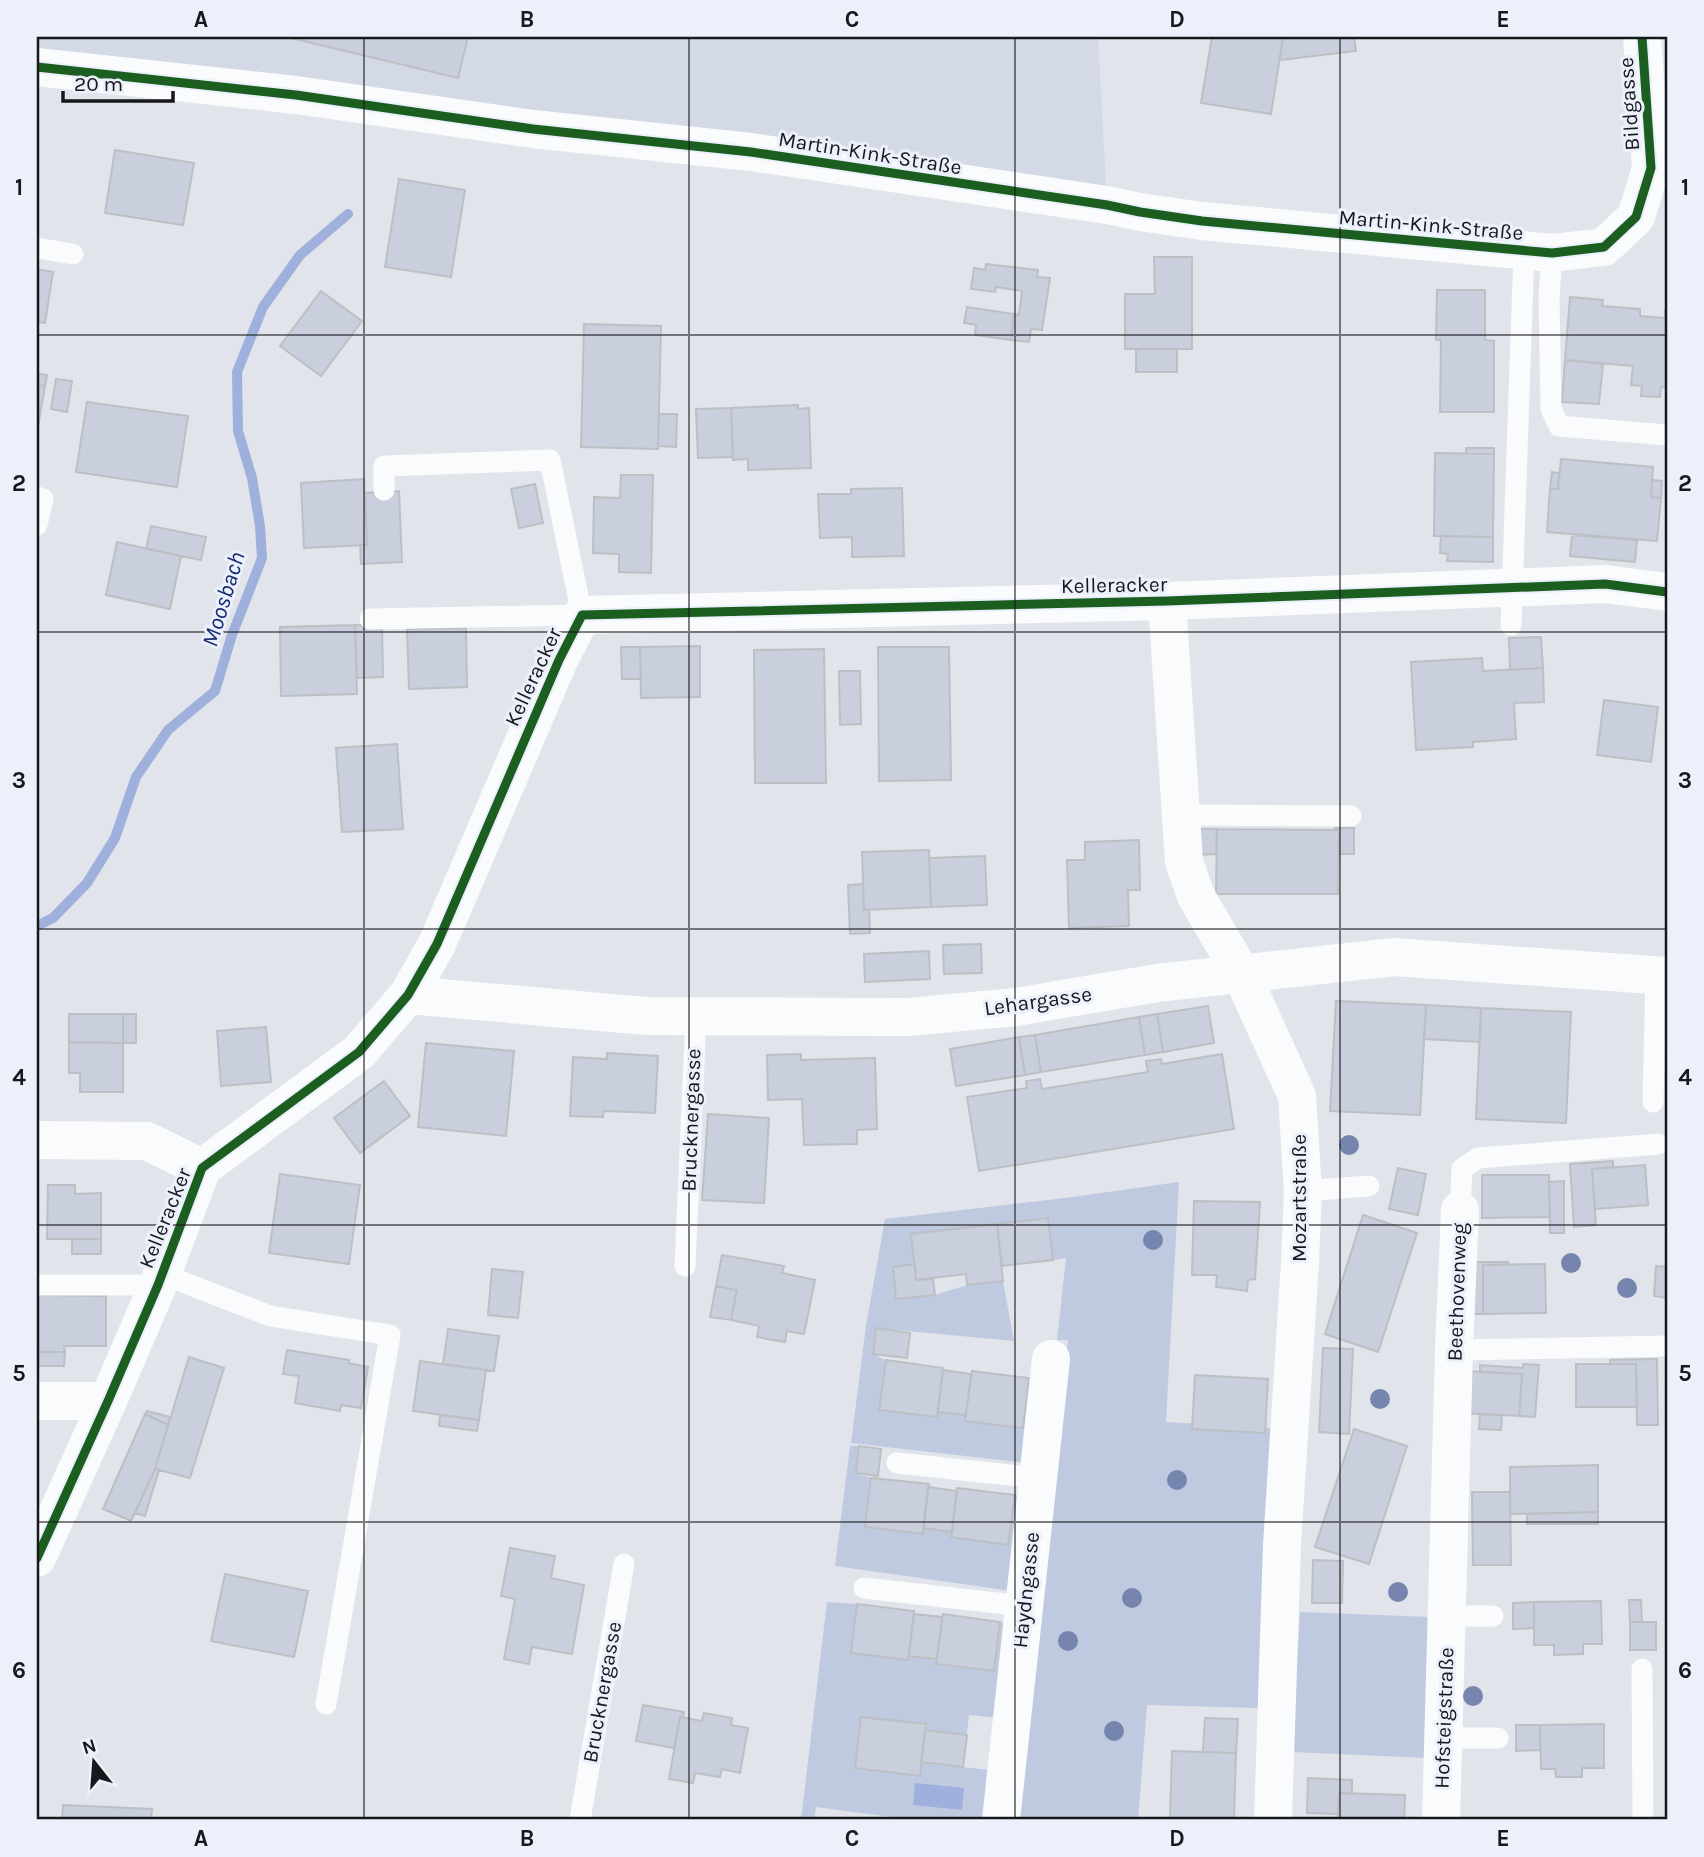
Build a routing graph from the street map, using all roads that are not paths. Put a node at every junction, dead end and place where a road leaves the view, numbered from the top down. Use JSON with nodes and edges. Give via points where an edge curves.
{"nodes":[{"id":1,"x":1642,"y":37,"type":"edge"},
{"id":2,"x":37,"y":67,"type":"edge"},
{"id":3,"x":1659,"y":170,"type":"edge"},
{"id":4,"x":37,"y":248,"type":"edge"},
{"id":5,"x":1538,"y":252,"type":"junction"},
{"id":6,"x":73,"y":254,"type":"dead end"},
{"id":7,"x":1667,"y":435,"type":"edge"},
{"id":8,"x":384,"y":490,"type":"dead end"},
{"id":9,"x":37,"y":497,"type":"edge"},
{"id":10,"x":37,"y":525,"type":"edge"},
{"id":11,"x":1667,"y":592,"type":"edge"},
{"id":12,"x":1167,"y":601,"type":"junction"},
{"id":13,"x":1512,"y":607,"type":"junction"},
{"id":14,"x":582,"y":615,"type":"junction"},
{"id":15,"x":370,"y":619,"type":"dead end"},
{"id":16,"x":1181,"y":815,"type":"junction"},
{"id":17,"x":1351,"y":816,"type":"dead end"},
{"id":18,"x":1242,"y":975,"type":"junction"},
{"id":19,"x":1662,"y":976,"type":"edge"},
{"id":20,"x":408,"y":995,"type":"junction"},
{"id":21,"x":696,"y":1016,"type":"junction"},
{"id":22,"x":1653,"y":1102,"type":"dead end"},
{"id":23,"x":37,"y":1139,"type":"edge"},
{"id":24,"x":1659,"y":1144,"type":"dead end"},
{"id":25,"x":202,"y":1168,"type":"junction"},
{"id":26,"x":1368,"y":1186,"type":"dead end"},
{"id":27,"x":1303,"y":1191,"type":"junction"},
{"id":28,"x":1460,"y":1210,"type":"joint"},
{"id":29,"x":685,"y":1266,"type":"dead end"},
{"id":30,"x":160,"y":1279,"type":"junction"},
{"id":31,"x":37,"y":1285,"type":"edge"},
{"id":32,"x":1667,"y":1346,"type":"edge"},
{"id":33,"x":1454,"y":1350,"type":"junction"},
{"id":34,"x":1051,"y":1359,"type":"dead end"},
{"id":35,"x":37,"y":1401,"type":"edge"},
{"id":36,"x":108,"y":1401,"type":"junction"},
{"id":37,"x":897,"y":1463,"type":"dead end"},
{"id":38,"x":1038,"y":1478,"type":"junction"},
{"id":39,"x":37,"y":1559,"type":"edge"},
{"id":40,"x":624,"y":1564,"type":"dead end"},
{"id":41,"x":864,"y":1588,"type":"dead end"},
{"id":42,"x":1024,"y":1606,"type":"junction"},
{"id":43,"x":1447,"y":1616,"type":"junction"},
{"id":44,"x":1493,"y":1616,"type":"dead end"},
{"id":45,"x":1642,"y":1669,"type":"dead end"},
{"id":46,"x":326,"y":1704,"type":"dead end"},
{"id":47,"x":1443,"y":1738,"type":"junction"},
{"id":48,"x":1498,"y":1738,"type":"dead end"},
{"id":49,"x":580,"y":1820,"type":"edge"},
{"id":50,"x":1001,"y":1820,"type":"edge"},
{"id":51,"x":1273,"y":1820,"type":"edge"},
{"id":52,"x":1441,"y":1820,"type":"edge"},
{"id":53,"x":1643,"y":1820,"type":"edge"}],
"edges":[{"from":1,"to":3,"type":"street","name":"Bildgasse"},
{"from":2,"to":5,"type":"street","name":"Martin-Kink-Straße","via":[[751,152],[1202,221]]},
{"from":3,"to":5,"type":"street","name":"Martin-Kink-Straße","via":[[1636,217],[1604,247]]},
{"from":4,"to":6,"type":"lane"},
{"from":5,"to":7,"type":"lane","via":[[1549,298],[1551,409],[1559,426]]},
{"from":5,"to":13,"type":"lane"},
{"from":8,"to":14,"type":"lane","name":"Kelleracker","via":[[384,466],[550,460]]},
{"from":9,"to":10,"type":"lane","via":[[43,499]]},
{"from":11,"to":13,"type":"street","name":"Kelleracker","via":[[1605,584]]},
{"from":12,"to":13,"type":"street","name":"Kelleracker"},
{"from":12,"to":14,"type":"street","name":"Kelleracker"},
{"from":12,"to":16,"type":"street","name":"Mozartstraße"},
{"from":14,"to":15,"type":"lane","name":"Kelleracker"},
{"from":14,"to":20,"type":"street","name":"Kelleracker","via":[[542,696],[437,944]]},
{"from":16,"to":17,"type":"lane"},
{"from":16,"to":18,"type":"street","name":"Mozartstraße","via":[[1184,862],[1196,896]]},
{"from":18,"to":19,"type":"street","name":"Lehargasse","via":[[1394,957]]},
{"from":18,"to":21,"type":"street","name":"Lehargasse","via":[[1157,983],[1016,1007],[908,1017]]},
{"from":18,"to":27,"type":"street","name":"Mozartstraße","via":[[1297,1096]]},
{"from":19,"to":22,"type":"lane"},
{"from":20,"to":21,"type":"street","name":"Lehargasse","via":[[646,1016]]},
{"from":20,"to":25,"type":"street","name":"Kelleracker","via":[[359,1052]]},
{"from":21,"to":29,"type":"lane","name":"Brucknergasse"},
{"from":23,"to":25,"type":"street","via":[[147,1141]]},
{"from":24,"to":28,"type":"lane","name":"Beethovenweg","via":[[1478,1158],[1462,1169]]},
{"from":25,"to":30,"type":"street","name":"Kelleracker"},
{"from":26,"to":27,"type":"lane"},
{"from":27,"to":51,"type":"street","name":"Mozartstraße","via":[[1282,1545]]},
{"from":28,"to":33,"type":"street","name":"Beethovenweg"},
{"from":30,"to":31,"type":"lane"},
{"from":30,"to":36,"type":"street","name":"Kelleracker"},
{"from":30,"to":46,"type":"lane","via":[[270,1316],[390,1335]]},
{"from":32,"to":33,"type":"lane"},
{"from":33,"to":43,"type":"street","name":"Beethovenweg"},
{"from":34,"to":38,"type":"street","name":"Haydngasse"},
{"from":35,"to":36,"type":"street"},
{"from":36,"to":39,"type":"street","name":"Kelleracker"},
{"from":37,"to":38,"type":"lane"},
{"from":38,"to":42,"type":"street","name":"Haydngasse"},
{"from":40,"to":49,"type":"lane","name":"Brucknergasse"},
{"from":41,"to":42,"type":"lane"},
{"from":42,"to":50,"type":"street","name":"Haydngasse"},
{"from":43,"to":44,"type":"lane"},
{"from":43,"to":47,"type":"street","name":"Hofsteigstraße"},
{"from":45,"to":53,"type":"lane"},
{"from":47,"to":48,"type":"lane"},
{"from":47,"to":52,"type":"street","name":"Hofsteigstraße"}]}
